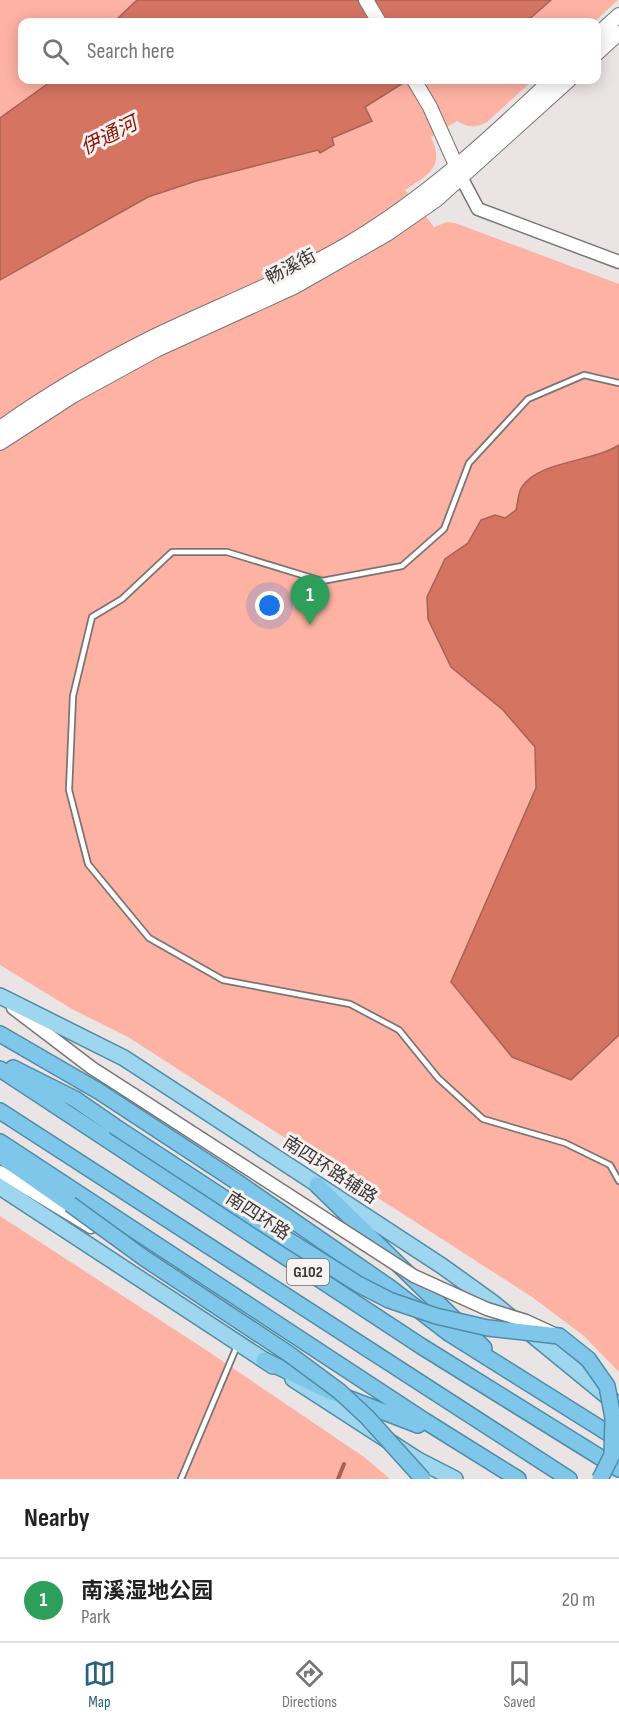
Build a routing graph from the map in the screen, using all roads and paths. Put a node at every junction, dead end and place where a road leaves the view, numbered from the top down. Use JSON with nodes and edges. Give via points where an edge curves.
{"nodes":[{"id":1,"x":366,"y":0,"type":"edge"},
{"id":2,"x":619,"y":15,"type":"edge"},
{"id":3,"x":377,"y":18,"type":"edge"},
{"id":4,"x":601,"y":32,"type":"edge"},
{"id":5,"x":619,"y":33,"type":"edge"},
{"id":6,"x":601,"y":50,"type":"edge"},
{"id":7,"x":416,"y":84,"type":"edge"},
{"id":8,"x":546,"y":84,"type":"edge"},
{"id":9,"x":564,"y":84,"type":"edge"},
{"id":10,"x":459,"y":172,"type":"junction"},
{"id":11,"x":619,"y":262,"type":"edge"},
{"id":12,"x":619,"y":383,"type":"edge"},
{"id":13,"x":0,"y":428,"type":"edge"},
{"id":14,"x":0,"y":442,"type":"edge"},
{"id":15,"x":0,"y":997,"type":"edge"},
{"id":16,"x":0,"y":1034,"type":"edge"},
{"id":17,"x":0,"y":1062,"type":"edge"},
{"id":18,"x":49,"y":1063,"type":"junction"},
{"id":19,"x":0,"y":1069,"type":"edge"},
{"id":20,"x":0,"y":1111,"type":"edge"},
{"id":21,"x":109,"y":1122,"type":"junction"},
{"id":22,"x":0,"y":1142,"type":"edge"},
{"id":23,"x":0,"y":1155,"type":"edge"},
{"id":24,"x":0,"y":1172,"type":"edge"},
{"id":25,"x":619,"y":1181,"type":"edge"},
{"id":26,"x":317,"y":1185,"type":"junction"},
{"id":27,"x":0,"y":1187,"type":"edge"},
{"id":28,"x":67,"y":1207,"type":"junction"},
{"id":29,"x":559,"y":1336,"type":"junction"},
{"id":30,"x":238,"y":1343,"type":"junction"},
{"id":31,"x":264,"y":1360,"type":"junction"},
{"id":32,"x":551,"y":1399,"type":"junction"},
{"id":33,"x":619,"y":1406,"type":"edge"},
{"id":34,"x":619,"y":1440,"type":"edge"},
{"id":35,"x":466,"y":1447,"type":"junction"},
{"id":36,"x":619,"y":1469,"type":"edge"},
{"id":37,"x":181,"y":1479,"type":"edge"},
{"id":38,"x":423,"y":1479,"type":"edge"},
{"id":39,"x":455,"y":1479,"type":"edge"},
{"id":40,"x":518,"y":1479,"type":"edge"},
{"id":41,"x":569,"y":1479,"type":"edge"},
{"id":42,"x":600,"y":1479,"type":"edge"}],
"edges":[{"from":1,"to":3,"type":"main road"},
{"from":2,"to":4,"type":"main road"},
{"from":5,"to":6,"type":"main road"},
{"from":7,"to":10,"type":"main road"},
{"from":8,"to":10,"type":"main road","name":"畅溪街"},
{"from":9,"to":10,"type":"main road","name":"畅溪街"},
{"from":10,"to":11,"type":"street","via":[[478,209]]},
{"from":10,"to":13,"type":"main road","name":"畅溪街","via":[[346,245],[90,369]]},
{"from":10,"to":14,"type":"main road","name":"畅溪街","via":[[436,200],[387,234],[294,287],[146,355]]},
{"from":12,"to":25,"type":"lane","via":[[584,375],[528,399],[469,463],[444,529],[402,566],[322,581],[227,552],[172,552],[122,599],[93,617],[73,696],[69,790],[88,864],[149,938],[223,980],[350,1004],[399,1030],[438,1078],[483,1119],[565,1143],[610,1165]]},
{"from":15,"to":26,"type":"main road","name":"南四环路辅路","via":[[124,1058]]},
{"from":15,"to":29,"type":"street","bridge":true,"via":[[92,1068],[414,1276]]},
{"from":16,"to":18,"type":"highway"},
{"from":17,"to":21,"type":"highway","via":[[75,1099]]},
{"from":18,"to":21,"type":"highway"},
{"from":18,"to":32,"type":"highway","via":[[234,1180],[450,1334]]},
{"from":19,"to":36,"type":"highway","name":"南四环路","number":"G102","via":[[421,1346]]},
{"from":20,"to":41,"type":"highway","number":"G102"},
{"from":21,"to":29,"type":"highway","bridge":true,"via":[[358,1284],[389,1300],[477,1325]]},
{"from":22,"to":35,"type":"highway"},
{"from":23,"to":28,"type":"highway"},
{"from":24,"to":28,"type":"street"},
{"from":26,"to":32,"type":"highway","via":[[485,1349]]},
{"from":26,"to":33,"type":"main road","name":"南四环路辅路","via":[[492,1302]]},
{"from":27,"to":30,"type":"main road"},
{"from":28,"to":38,"type":"highway","bridge":true,"via":[[290,1354],[339,1391]]},
{"from":29,"to":42,"type":"highway","bridge":true,"via":[[588,1359],[607,1386],[613,1418],[612,1455]]},
{"from":30,"to":31,"type":"main road"},
{"from":30,"to":37,"type":"lane"},
{"from":31,"to":35,"type":"highway"},
{"from":31,"to":39,"type":"main road","via":[[418,1460]]},
{"from":32,"to":34,"type":"highway"},
{"from":35,"to":40,"type":"highway"}]}
